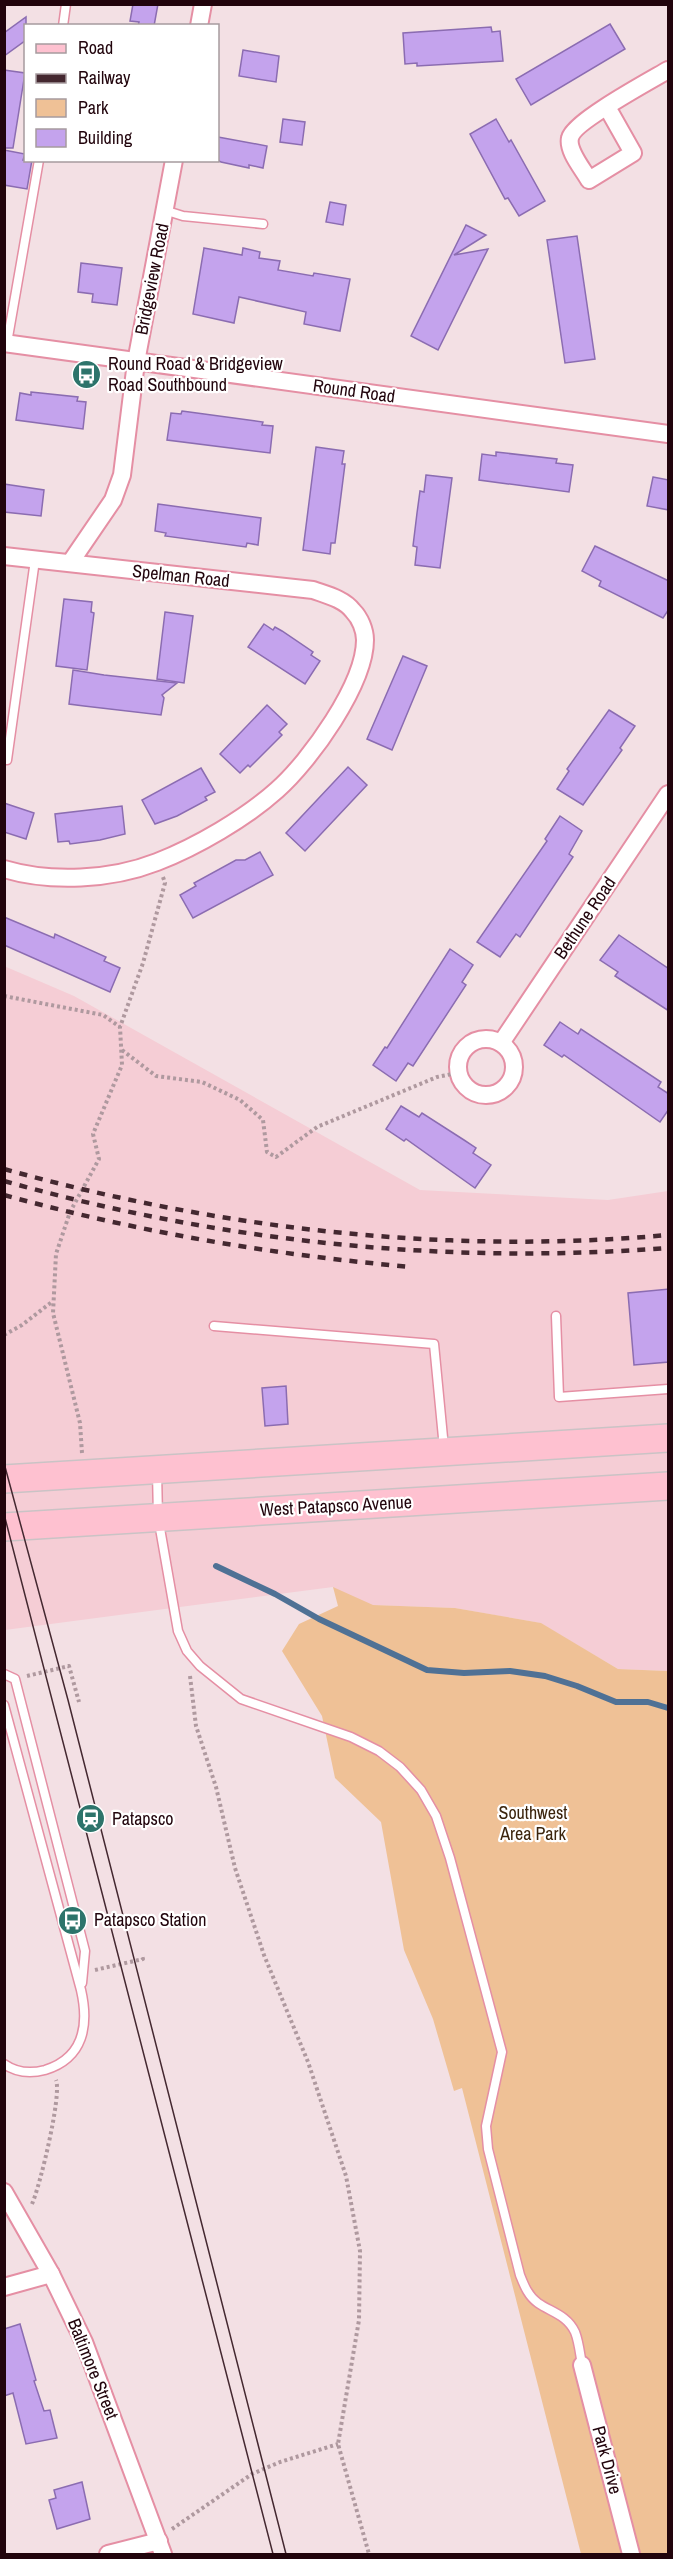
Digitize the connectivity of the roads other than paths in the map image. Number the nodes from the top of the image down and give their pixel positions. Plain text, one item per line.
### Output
1 (66, 4) edge
2 (203, 4) edge
3 (63, 24) edge
4 (200, 24) edge
5 (669, 70) edge
6 (607, 107) dead end
7 (39, 162) edge
8 (174, 162) edge
9 (165, 210) junction
10 (263, 224) dead end
11 (6, 343) edge
12 (136, 362) junction
13 (669, 434) edge
14 (4, 556) edge
15 (35, 560) junction
16 (70, 563) junction
17 (7, 760) dead end
18 (667, 800) edge
19 (11, 871) edge
20 (501, 1043) junction
21 (556, 1316) dead end
22 (214, 1326) dead end
23 (669, 1389) edge
24 (669, 1438) edge
25 (444, 1451) junction
26 (157, 1469) junction
27 (4, 1479) edge
28 (669, 1486) edge
29 (158, 1517) junction
30 (4, 1527) edge
31 (4, 1674) edge
32 (4, 1705) edge
33 (81, 1990) junction
34 (4, 2064) edge
35 (4, 2192) edge
36 (51, 2274) junction
37 (4, 2287) edge
38 (582, 2365) joint
39 (161, 2548) edge
40 (108, 2554) edge
41 (632, 2554) edge

1 - 3 lane
2 - 4 street
5 - 6 street
7 - 11 lane
8 - 9 street, Bridgeview Road
9 - 10 lane
9 - 12 street, Bridgeview Road
11 - 12 street, Round Road
12 - 13 street, Round Road
12 - 16 street, Bridgeview Road
14 - 15 street, Spelman Road
15 - 16 street, Spelman Road
15 - 17 lane
16 - 19 street, Spelman Road
18 - 20 street, Bethune Road
20 - 20 street
21 - 23 lane
22 - 25 lane
24 - 25 main road
25 - 26 main road
26 - 27 main road
26 - 29 lane
28 - 29 main road, West Patapsco Avenue
29 - 30 main road, West Patapsco Avenue
29 - 38 lane
31 - 33 lane
32 - 33 lane
33 - 34 lane
35 - 36 street, Baltimore Street
36 - 37 street
36 - 39 street, Baltimore Street
38 - 41 street, Park Drive
39 - 40 street

